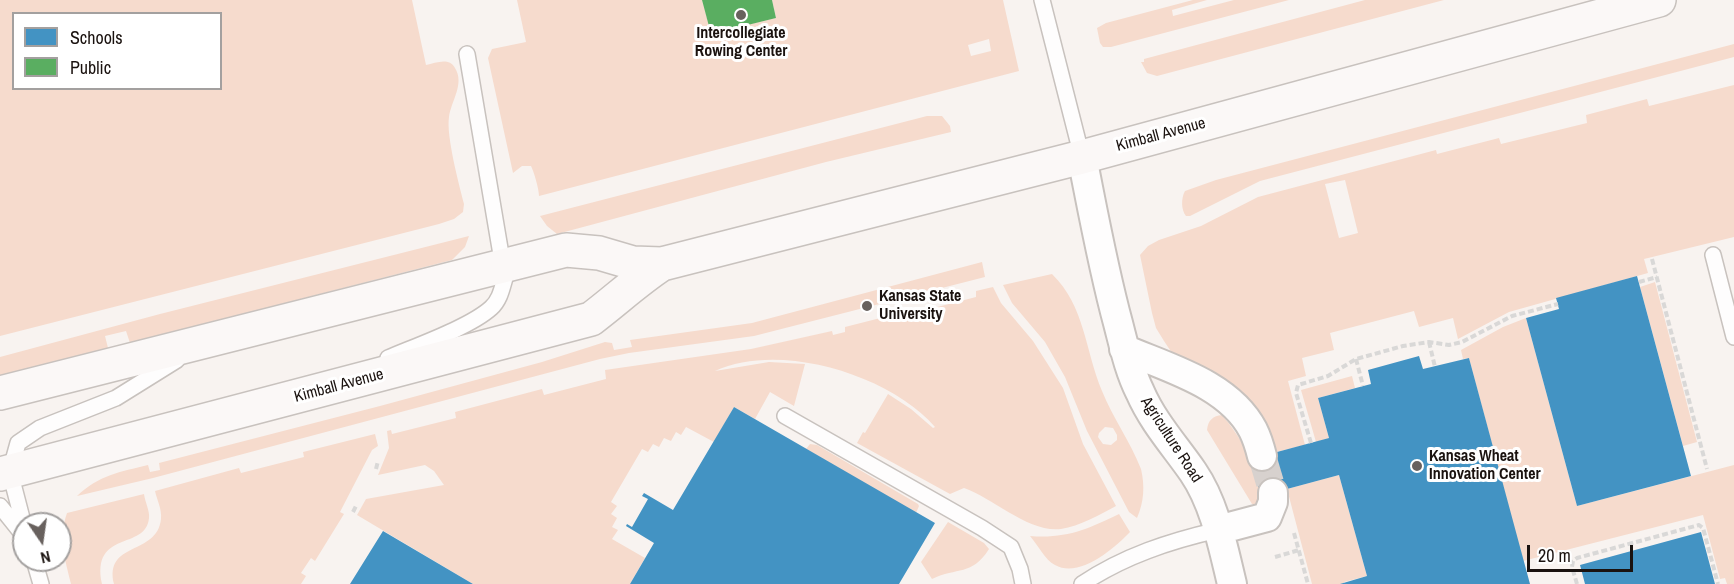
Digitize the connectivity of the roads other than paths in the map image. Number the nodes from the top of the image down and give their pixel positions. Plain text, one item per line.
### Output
1 (1042, 0) edge
2 (1659, 0) edge
3 (468, 54) dead end
4 (1082, 157) junction
5 (1713, 255) dead end
6 (662, 264) junction
7 (504, 266) junction
8 (1734, 337) edge
9 (210, 339) junction
10 (1124, 349) junction
11 (0, 393) edge
12 (294, 398) junction
13 (785, 416) dead end
14 (1262, 456) tunnel mouth
15 (5, 473) edge
16 (1273, 493) tunnel mouth
17 (0, 506) edge
18 (19, 512) edge
19 (12, 521) edge
20 (1218, 530) junction
21 (1023, 584) edge
22 (1083, 584) edge
23 (1232, 584) edge

1 - 4 lane
2 - 4 main road, Kimball Avenue
3 - 7 lane
4 - 6 main road, Kimball Avenue
4 - 10 street, Agriculture Road
5 - 8 lane
6 - 7 main road, Kimball Avenue
6 - 12 main road, Kimball Avenue
7 - 9 main road, Kimball Avenue
7 - 12 lane
9 - 11 main road, Kimball Avenue
9 - 15 lane
10 - 14 street
10 - 20 street, Agriculture Road
12 - 15 main road, Kimball Avenue
13 - 21 lane
15 - 18 lane
16 - 20 street
17 - 19 lane
20 - 22 lane
20 - 23 street, Agriculture Road

